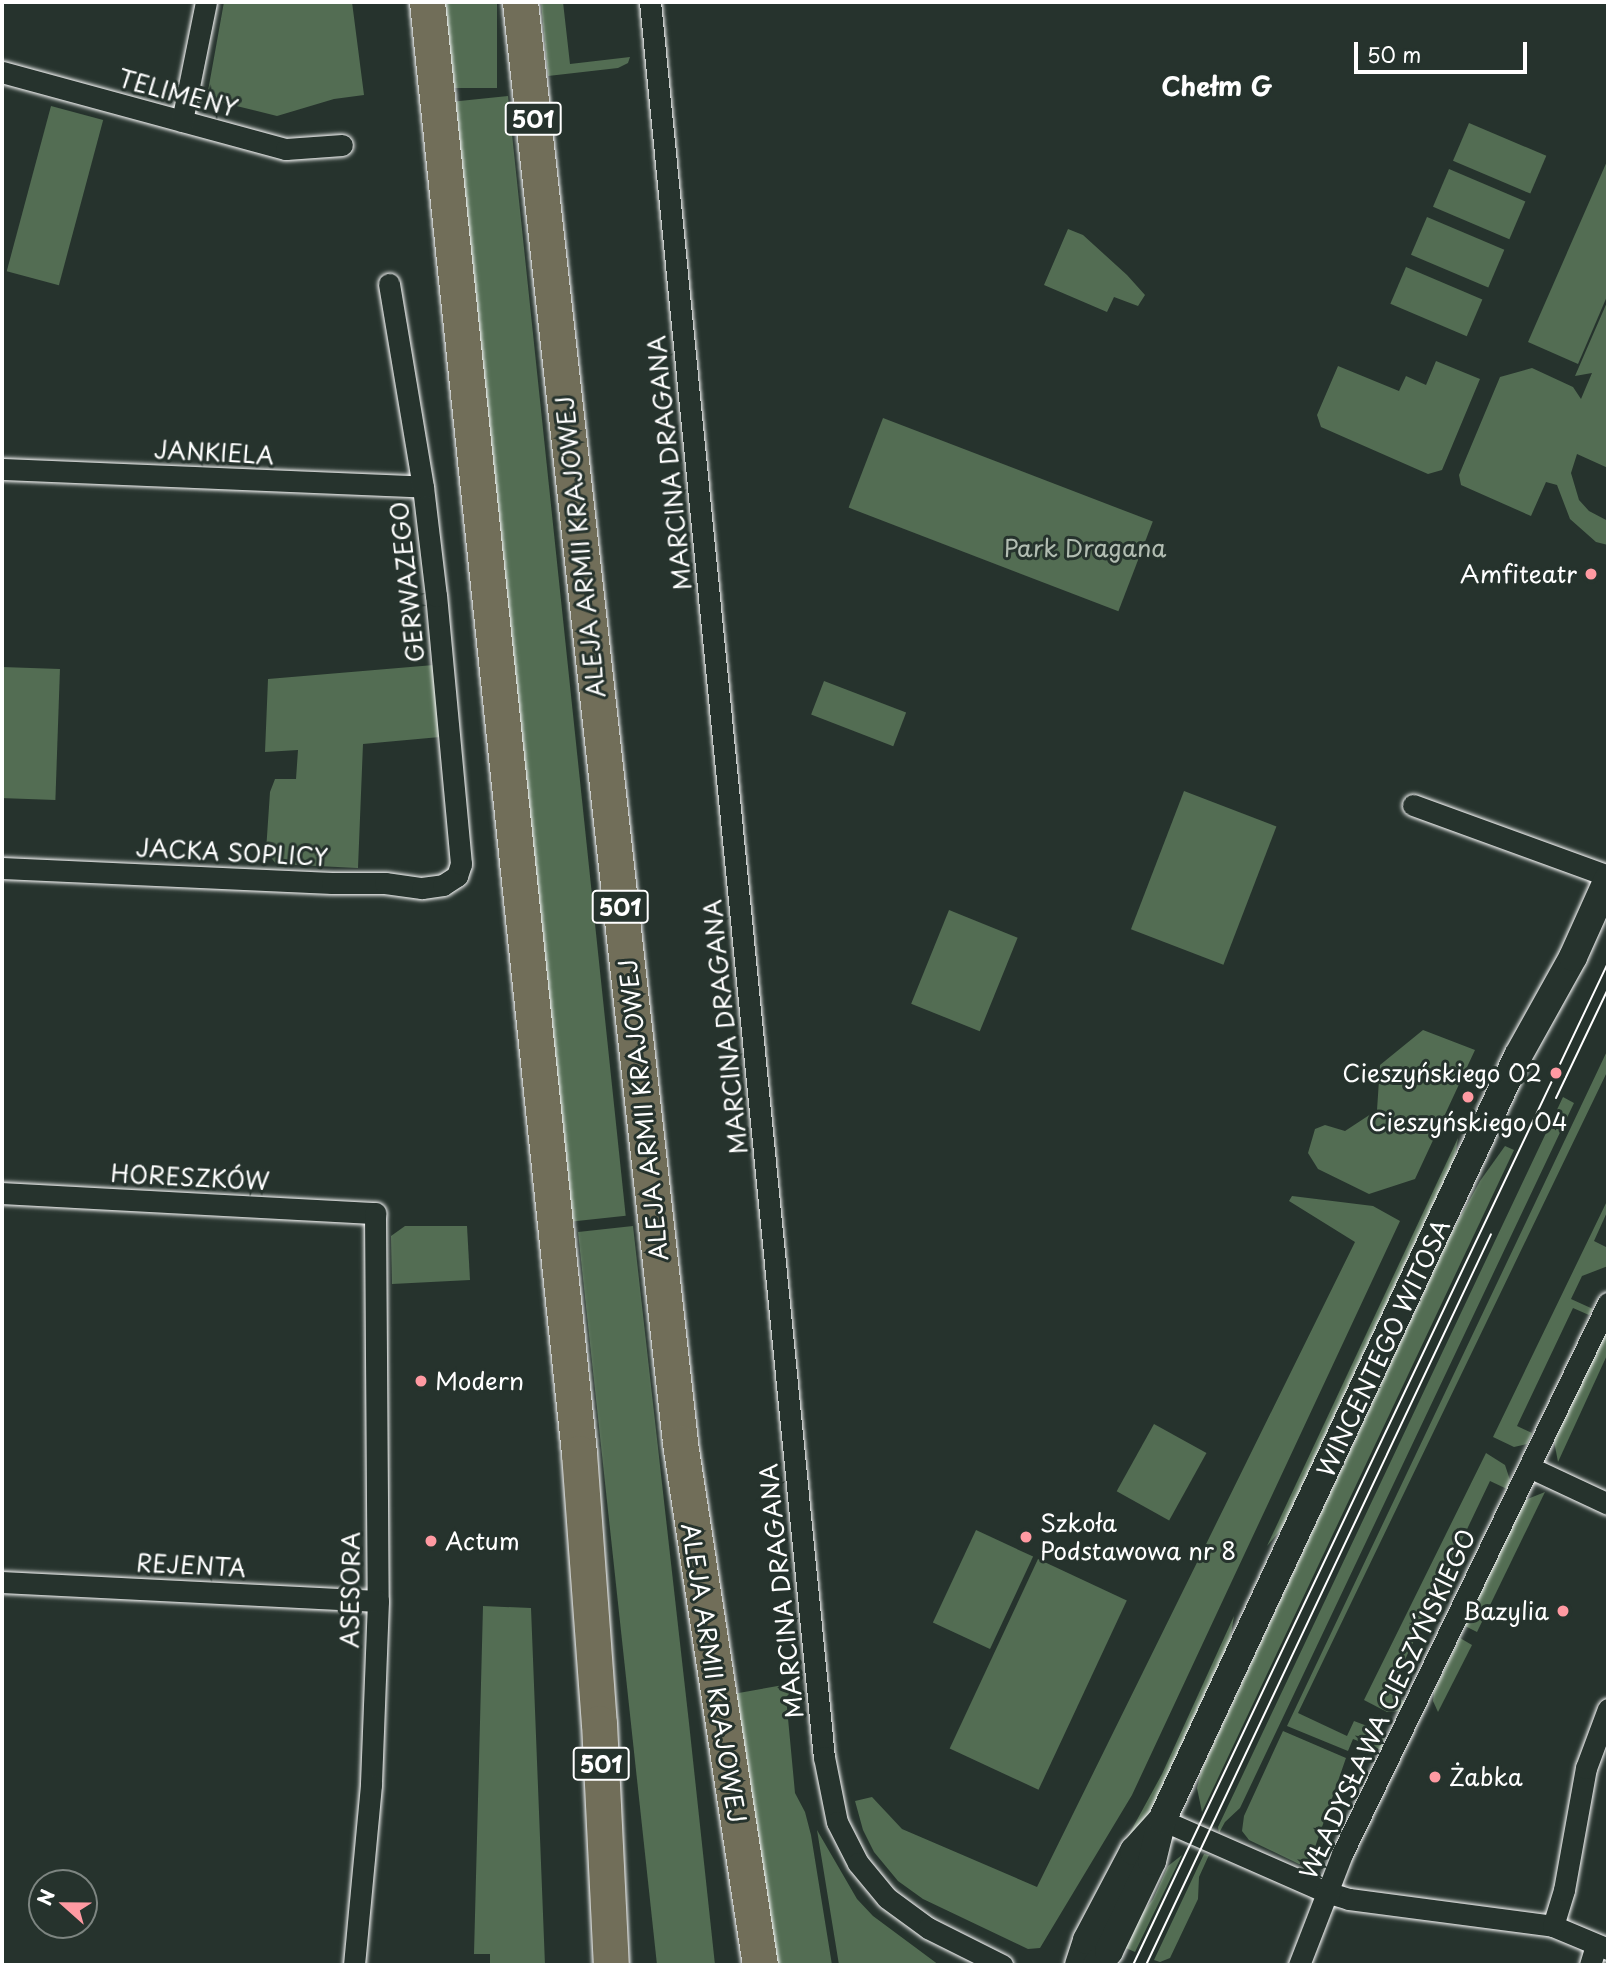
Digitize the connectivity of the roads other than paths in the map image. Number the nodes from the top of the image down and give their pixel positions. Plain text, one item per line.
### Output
1 (206, 2) edge
2 (427, 2) edge
3 (520, 2) edge
4 (650, 2) edge
5 (2, 72) edge
6 (182, 121) junction
7 (342, 145) dead end
8 (389, 284) dead end
9 (2, 469) edge
10 (423, 487) junction
11 (1413, 805) dead end
12 (2, 868) edge
13 (457, 876) joint
14 (1608, 877) edge
15 (2, 1194) edge
16 (375, 1213) joint
17 (1608, 1303) edge
18 (1529, 1467) junction
19 (1608, 1504) edge
20 (2, 1582) edge
21 (378, 1601) junction
22 (1608, 1709) edge
23 (1162, 1820) junction
24 (1326, 1892) junction
25 (1553, 1926) junction
26 (1602, 1947) edge
27 (354, 1965) edge
28 (611, 1965) edge
29 (760, 1965) edge
30 (1002, 1965) edge
31 (1079, 1965) edge
32 (1097, 1965) edge
33 (1299, 1965) edge
34 (1590, 1965) edge

1 - 6 street
2 - 28 main road, 501
3 - 29 main road, ALEJA ARMII KRAJOWEJ / 501
4 - 30 street, MARCINA DRAGANA
5 - 6 street, TELIMENY
6 - 7 street, TELIMENY
8 - 10 street, GERWAZEGO
9 - 10 street, JANKIELA
10 - 13 street, GERWAZEGO
11 - 14 street, WINCENTEGO WITOSA
12 - 13 street, JACKA SOPLICY
14 - 23 street, WINCENTEGO WITOSA
15 - 16 street, HORESZKÓW
16 - 21 street, ASESORA
17 - 18 street, WŁADYSŁAWA CIESZYŃSKIEGO
18 - 19 street
18 - 24 street, WŁADYSŁAWA CIESZYŃSKIEGO
20 - 21 street, REJENTA
21 - 27 street, ASESORA
22 - 25 street
23 - 24 street
23 - 31 street, WINCENTEGO WITOSA
23 - 32 street, WINCENTEGO WITOSA
24 - 25 street
24 - 33 street, WŁADYSŁAWA CIESZYŃSKIEGO
25 - 26 street
26 - 34 street

